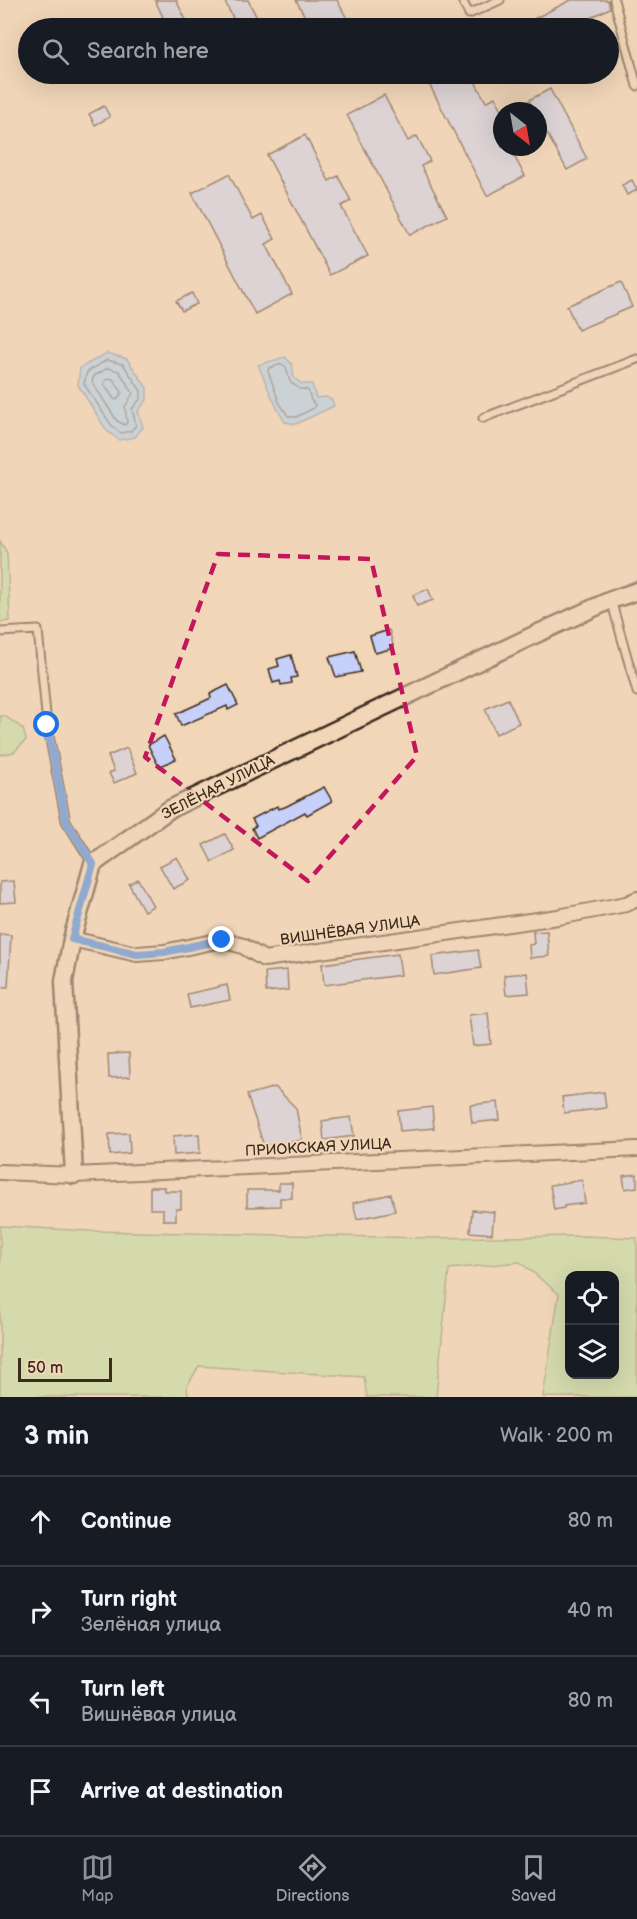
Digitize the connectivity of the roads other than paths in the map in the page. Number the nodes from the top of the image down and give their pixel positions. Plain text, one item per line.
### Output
1 (462, 0) edge
2 (500, 0) edge
3 (614, 0) edge
4 (633, 62) edge
5 (637, 86) edge
6 (637, 359) edge
7 (483, 418) dead end
8 (637, 591) edge
9 (611, 600) junction
10 (0, 632) edge
11 (637, 692) edge
12 (93, 864) junction
13 (637, 899) edge
14 (72, 939) junction
15 (637, 1149) edge
16 (0, 1173) edge
17 (74, 1175) junction

1 - 2 lane
3 - 4 lane
4 - 5 lane
6 - 7 lane
8 - 9 street, ЗЕЛЁНАЯ УЛИЦА
9 - 11 lane
9 - 12 street, ЗЕЛЁНАЯ УЛИЦА
10 - 12 lane
12 - 14 street
13 - 14 street, ВИШНЁВАЯ УЛИЦА
14 - 17 street
15 - 17 street, ПРИОКСКАЯ УЛИЦА
16 - 17 street, ПРИОКСКАЯ УЛИЦА

